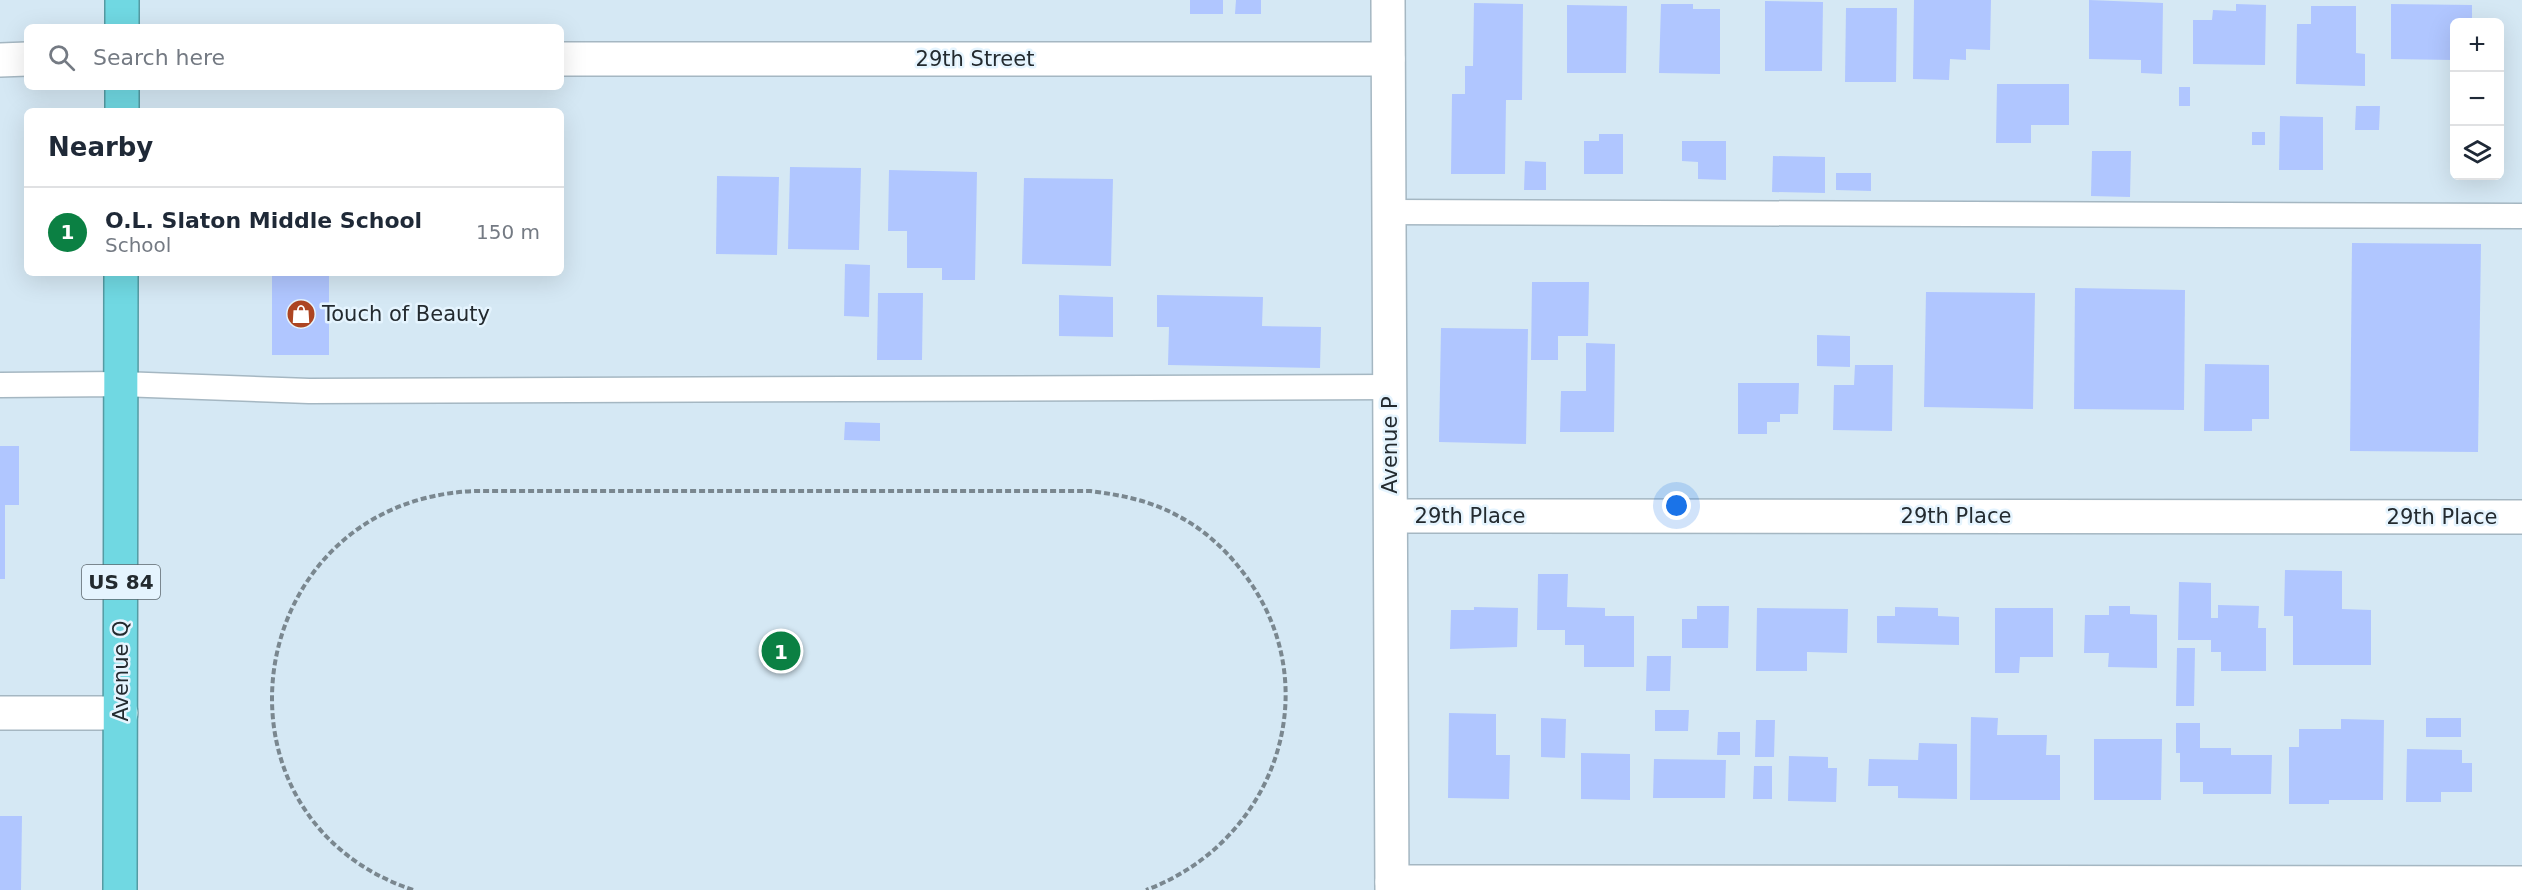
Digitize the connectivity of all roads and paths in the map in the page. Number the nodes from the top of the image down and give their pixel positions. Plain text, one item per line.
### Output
1 (122, 0) edge
2 (1388, 0) edge
3 (122, 24) edge
4 (564, 59) edge
5 (1388, 59) junction
6 (0, 60) edge
7 (24, 60) edge
8 (122, 90) edge
9 (122, 108) edge
10 (1389, 212) junction
11 (2522, 216) edge
12 (121, 276) edge
13 (121, 384) junction
14 (0, 385) edge
15 (1390, 387) junction
16 (1390, 516) junction
17 (2522, 517) edge
18 (0, 713) edge
19 (121, 713) junction
20 (2522, 883) edge
21 (1392, 886) edge
22 (120, 890) edge
23 (413, 890) edge
24 (1146, 890) edge

1 - 3 highway
2 - 5 street, Avenue P
4 - 5 street, 29th Street
5 - 10 street, Avenue P
6 - 7 street
8 - 9 highway
10 - 11 lane
10 - 15 street, Avenue P
12 - 13 highway, Avenue Q / US 84
13 - 14 lane
13 - 15 lane
13 - 19 highway, Avenue Q / US 84
15 - 16 street, Avenue P
16 - 17 street, 29th Place
16 - 21 street, Avenue P
18 - 19 street
19 - 22 highway, Avenue Q / US 84
20 - 21 street
23 - 24 path

